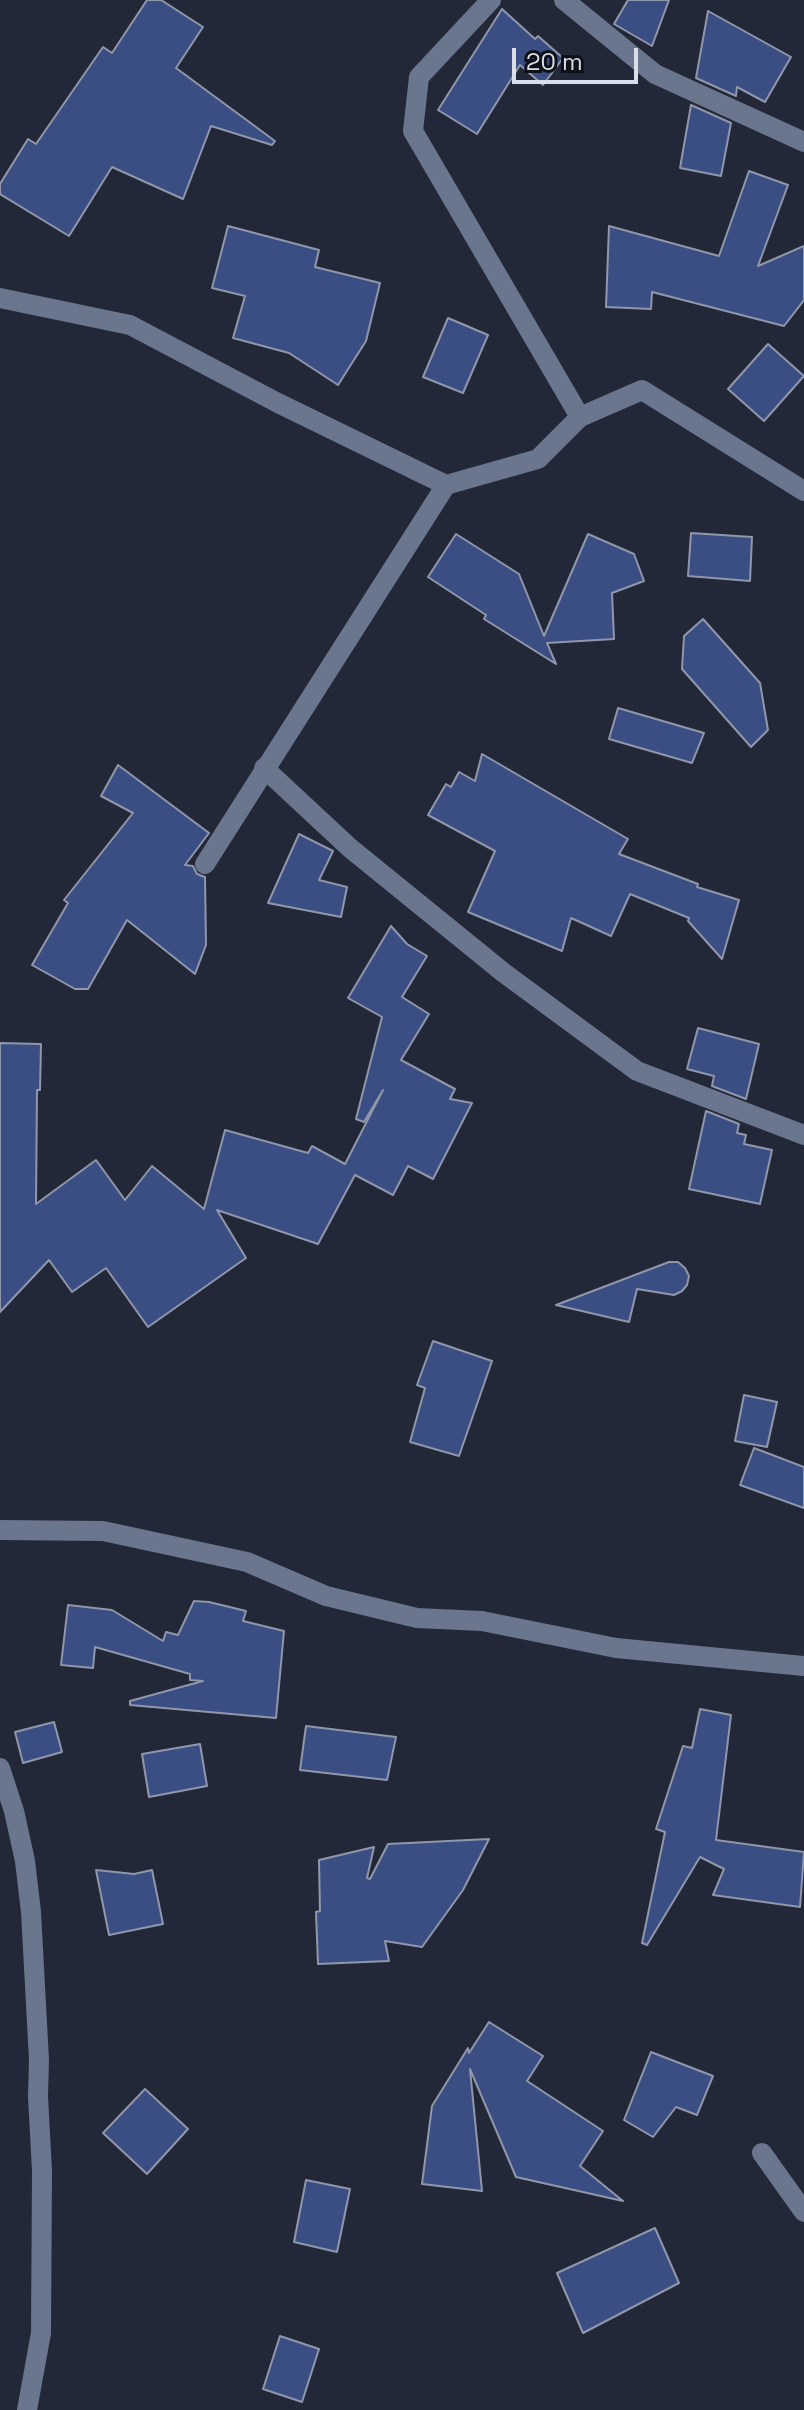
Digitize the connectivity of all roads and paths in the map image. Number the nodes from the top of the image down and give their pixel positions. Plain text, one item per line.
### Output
1 (491, 0) edge
2 (564, 0) edge
3 (804, 142) edge
4 (0, 298) edge
5 (580, 417) junction
6 (446, 485) junction
7 (804, 491) edge
8 (264, 768) junction
9 (205, 864) dead end
10 (804, 1135) edge
11 (0, 1530) edge
12 (804, 1666) edge
13 (0, 1768) edge
14 (762, 2153) dead end
15 (804, 2212) edge
16 (27, 2410) edge

1 - 5 street
2 - 3 street
4 - 6 street
5 - 6 street
5 - 7 street
6 - 8 street
8 - 9 street
8 - 10 street
11 - 12 street
13 - 16 street
14 - 15 street

